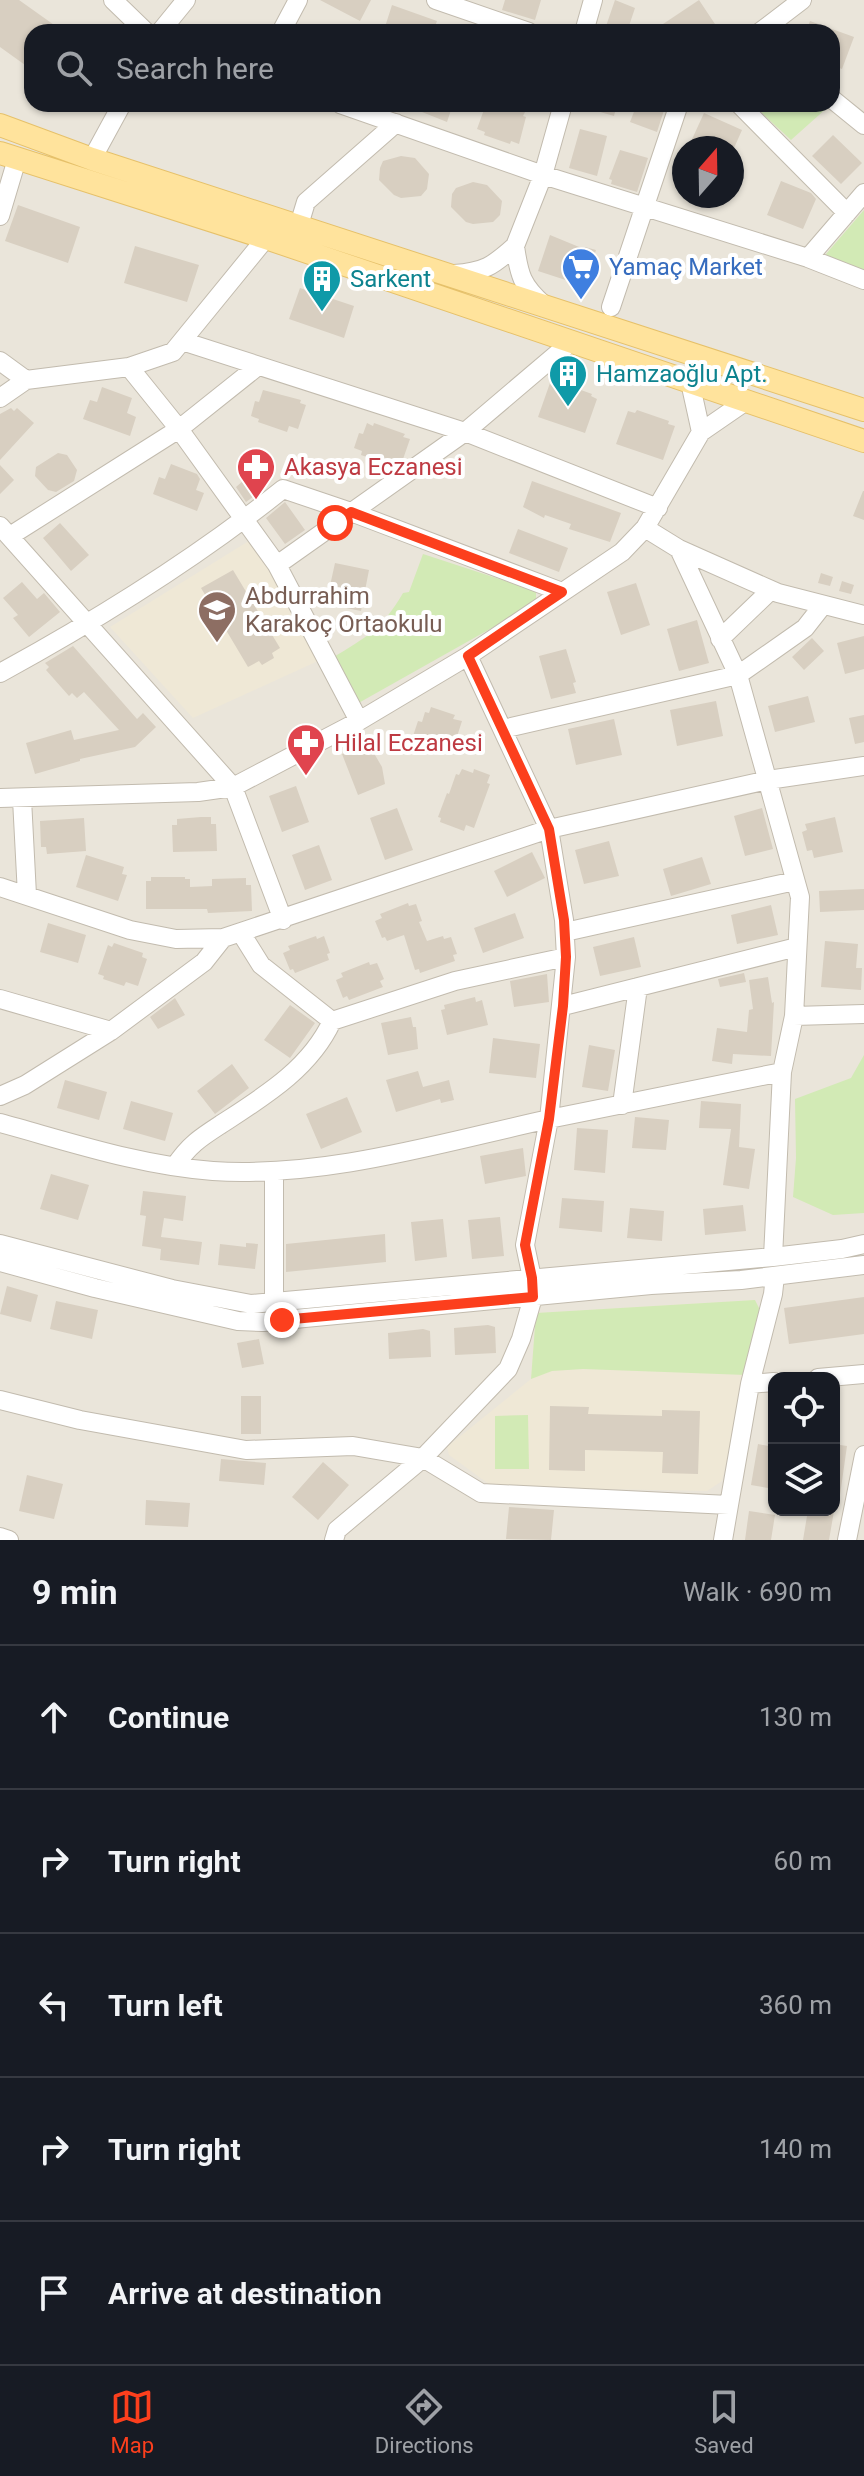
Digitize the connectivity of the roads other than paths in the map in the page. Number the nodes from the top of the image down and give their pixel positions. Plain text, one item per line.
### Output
1 (113, 0) edge
2 (186, 0) edge
3 (298, 0) edge
4 (436, 0) edge
5 (593, 0) edge
6 (802, 0) edge
7 (138, 24) edge
8 (166, 24) edge
9 (285, 24) edge
10 (506, 24) edge
11 (586, 24) edge
12 (770, 24) edge
13 (840, 106) edge
14 (118, 112) edge
15 (364, 112) edge
16 (561, 112) edge
17 (676, 112) edge
18 (747, 112) edge
19 (396, 123) junction
20 (0, 125) edge
21 (864, 125) edge
22 (8, 156) edge
23 (92, 159) junction
24 (543, 175) junction
25 (864, 193) edge
26 (646, 207) junction
27 (847, 213) junction
28 (0, 216) edge
29 (299, 225) junction
30 (266, 238) junction
31 (515, 246) junction
32 (808, 258) junction
33 (447, 275) junction
34 (864, 280) edge
35 (546, 307) junction
36 (611, 307) dead end
37 (182, 341) junction
38 (571, 342) junction
39 (0, 361) edge
40 (258, 366) junction
41 (129, 367) junction
42 (26, 380) junction
43 (690, 382) junction
44 (0, 398) edge
45 (746, 401) junction
46 (864, 410) edge
47 (179, 429) junction
48 (465, 432) junction
49 (701, 432) junction
50 (864, 441) edge
51 (658, 508) junction
52 (351, 512) junction
53 (245, 519) junction
54 (645, 528) junction
55 (5, 531) edge
56 (679, 549) junction
57 (277, 565) junction
58 (771, 590) junction
59 (562, 592) junction
60 (823, 605) junction
61 (864, 615) edge
62 (89, 625) junction
63 (720, 639) junction
64 (468, 656) junction
65 (0, 673) edge
66 (738, 675) junction
67 (359, 721) junction
68 (503, 729) junction
69 (864, 766) edge
70 (768, 780) junction
71 (233, 787) junction
72 (0, 798) edge
73 (22, 799) junction
74 (549, 829) junction
75 (795, 881) junction
76 (0, 887) edge
77 (27, 895) junction
78 (283, 920) junction
79 (565, 932) junction
80 (232, 936) junction
81 (797, 947) junction
82 (566, 957) junction
83 (638, 987) junction
84 (0, 999) edge
85 (563, 1006) junction
86 (864, 1014) edge
87 (794, 1016) junction
88 (332, 1021) junction
89 (111, 1031) junction
90 (782, 1072) junction
91 (0, 1096) edge
92 (622, 1105) junction
93 (549, 1119) junction
94 (0, 1123) edge
95 (175, 1166) junction
96 (274, 1172) junction
97 (0, 1244) edge
98 (864, 1244) edge
99 (0, 1262) edge
100 (864, 1265) edge
101 (774, 1266) junction
102 (532, 1278) junction
103 (533, 1297) junction
104 (274, 1301) junction
105 (864, 1374) edge
106 (840, 1376) edge
107 (768, 1382) edge
108 (750, 1384) junction
109 (0, 1400) edge
110 (864, 1455) edge
111 (423, 1458) junction
112 (729, 1505) junction
113 (0, 1537) edge
114 (9, 1540) edge
115 (334, 1540) edge
116 (723, 1540) edge
117 (847, 1540) edge

1 - 7 street
2 - 8 street
3 - 9 street
4 - 10 street
5 - 11 street
6 - 12 street
13 - 21 street
14 - 23 street
15 - 19 street
16 - 24 street
17 - 26 street
18 - 27 street
19 - 24 street
19 - 29 street
20 - 23 main road
22 - 28 street
22 - 30 main road
23 - 29 main road
24 - 26 street
24 - 31 street
25 - 27 street
26 - 32 street
26 - 36 street
27 - 32 street
29 - 33 main road
30 - 37 street
30 - 38 main road
31 - 33 street
31 - 35 street
32 - 34 street
33 - 35 main road
35 - 46 main road
37 - 40 street
37 - 41 street
38 - 43 main road
38 - 48 street
39 - 42 street
40 - 47 street
40 - 48 street
41 - 42 street
41 - 47 street
42 - 44 street
43 - 45 main road
43 - 49 street
45 - 49 street
45 - 50 main road
47 - 53 street
47 - 55 street
48 - 51 street
48 - 52 street
49 - 51 street
51 - 54 street
52 - 53 street
52 - 57 street
52 - 59 street
53 - 57 street
53 - 62 street
54 - 56 street
54 - 59 street
55 - 62 street
56 - 58 street
56 - 63 street
57 - 67 street
58 - 60 street
58 - 63 street
59 - 64 street
60 - 61 street
60 - 66 street
62 - 65 street
62 - 71 street
63 - 66 street
64 - 67 street
64 - 68 street
66 - 68 street
66 - 70 street
67 - 71 street
68 - 74 street
69 - 70 street
70 - 74 street
70 - 75 street
71 - 73 street
71 - 78 street
72 - 73 street
73 - 77 street
74 - 78 street
74 - 79 street
75 - 79 street
75 - 81 street
76 - 77 street
77 - 80 street
78 - 80 street
79 - 82 street
80 - 88 street
80 - 89 street
81 - 83 street
81 - 87 street
82 - 85 street
82 - 88 street
83 - 85 street
83 - 92 street
84 - 89 street
85 - 93 street
86 - 87 street
87 - 90 street
88 - 95 street
89 - 91 street
90 - 92 street
90 - 101 street
92 - 93 street
93 - 96 street
93 - 102 street
94 - 95 street
95 - 96 street
96 - 104 street
97 - 104 street
98 - 101 street
99 - 103 street
100 - 101 street
101 - 102 street
101 - 103 street
101 - 108 street
102 - 103 street
102 - 104 street
103 - 111 street
105 - 106 street
107 - 108 street
108 - 112 street
109 - 111 street
110 - 117 street
111 - 112 street
111 - 115 street
112 - 116 street
113 - 114 street

